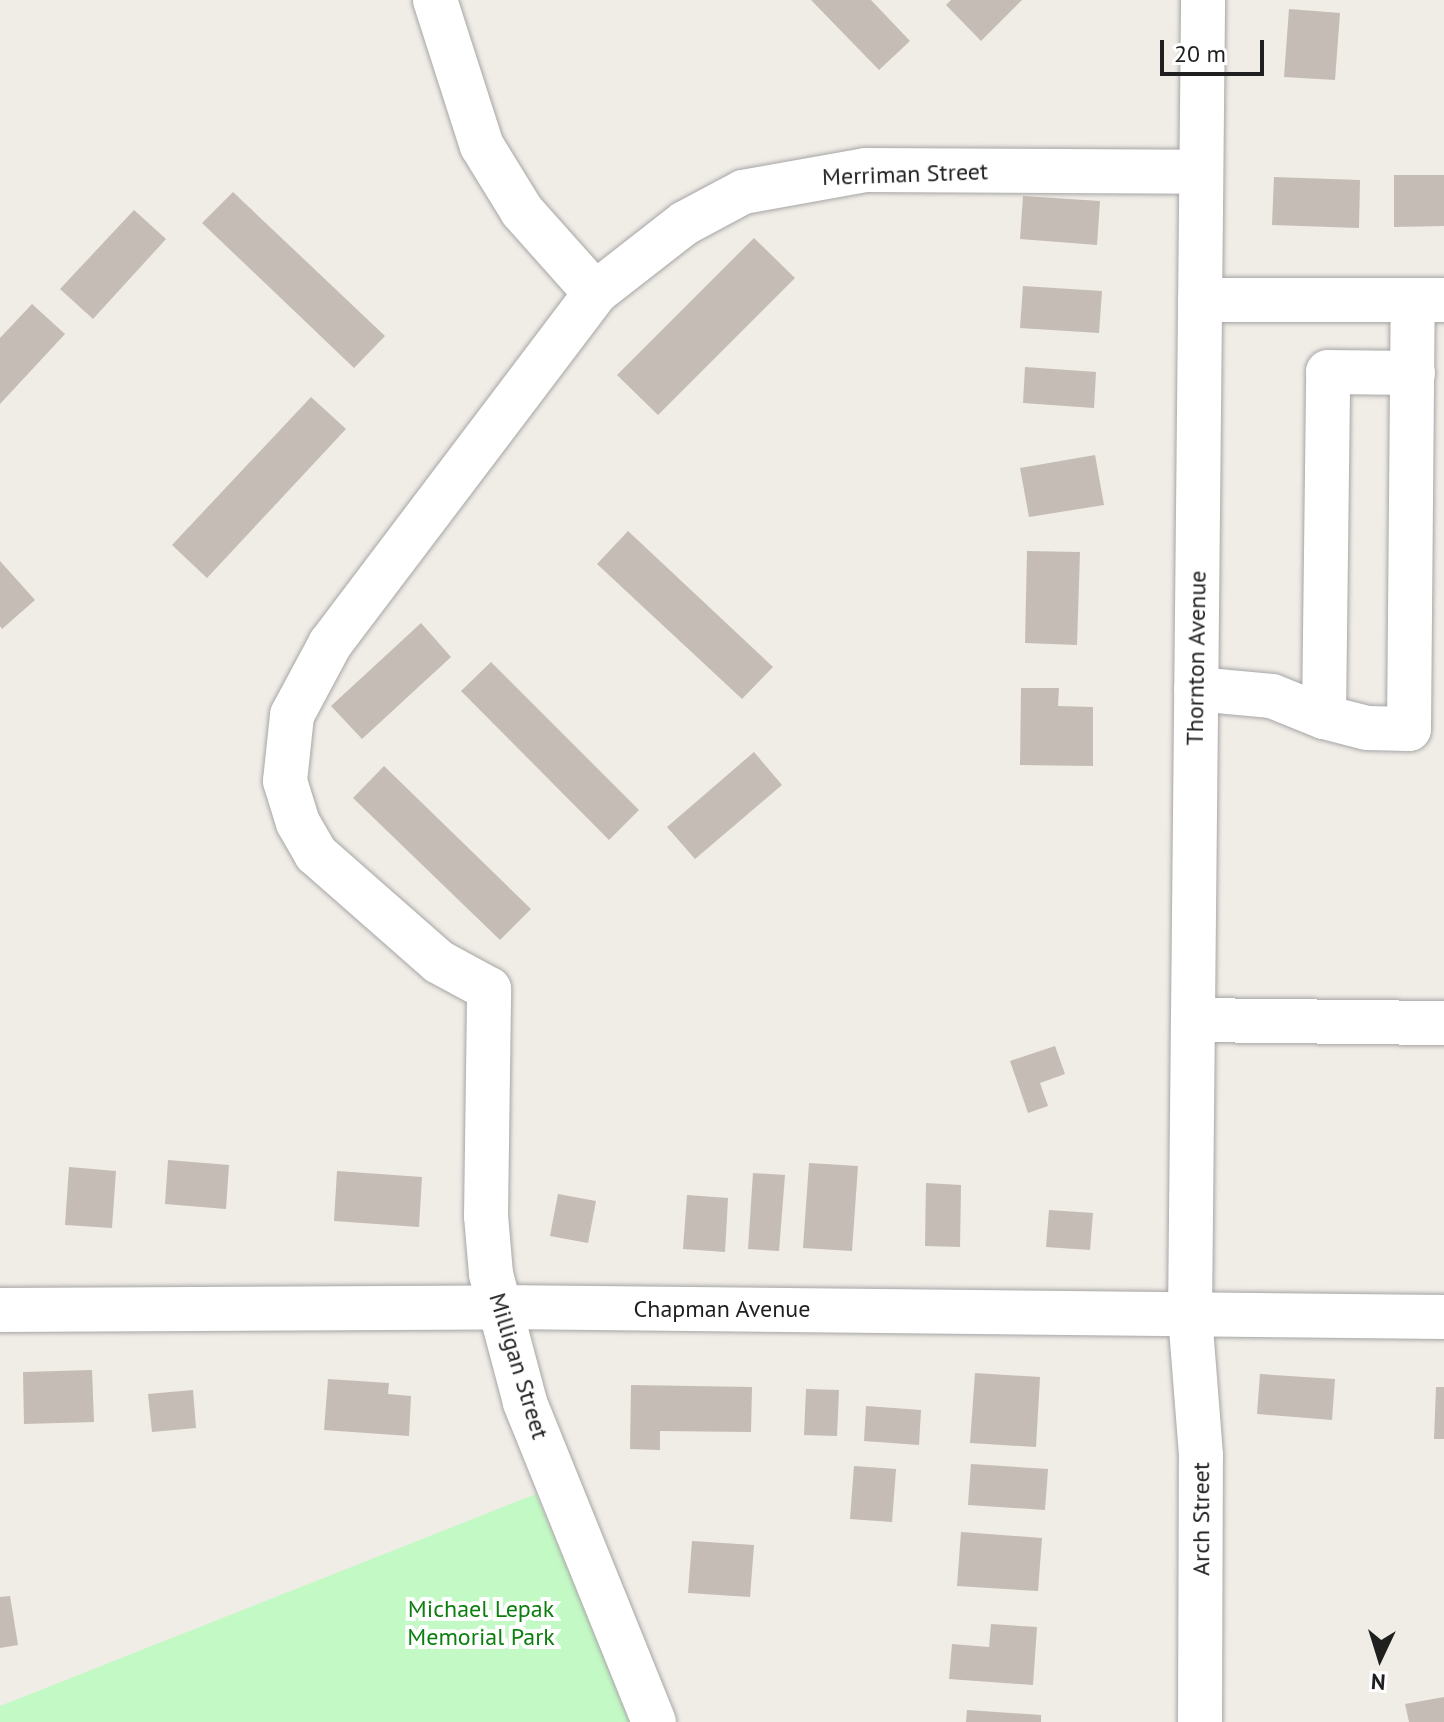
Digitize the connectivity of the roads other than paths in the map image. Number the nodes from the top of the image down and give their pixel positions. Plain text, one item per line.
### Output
1 (435, 0) edge
2 (1203, 0) edge
3 (1201, 172) junction
4 (595, 293) junction
5 (1200, 300) junction
6 (1428, 300) edge
7 (1413, 373) junction
8 (1427, 565) edge
9 (1196, 689) junction
10 (1324, 717) junction
11 (489, 989) joint
12 (1193, 1020) junction
13 (1444, 1023) edge
14 (499, 1307) junction
15 (0, 1310) edge
16 (1190, 1316) junction
17 (1444, 1317) edge
18 (654, 1722) edge
19 (1200, 1722) edge

1 - 4 street
2 - 3 street, Thornton Avenue
3 - 4 street, Merriman Street
3 - 5 street, Thornton Avenue
4 - 11 street, Merriman Street
5 - 6 street
5 - 9 street, Thornton Avenue
6 - 7 street
7 - 8 street
7 - 10 street
8 - 10 street
9 - 10 street
9 - 12 street, Thornton Avenue
11 - 14 street, Milligan Street
12 - 13 street
12 - 16 street, Thornton Avenue
14 - 15 street, Chapman Avenue
14 - 16 street, Chapman Avenue
14 - 18 street, Milligan Street
16 - 17 street, Chapman Avenue
16 - 19 street, Arch Street

